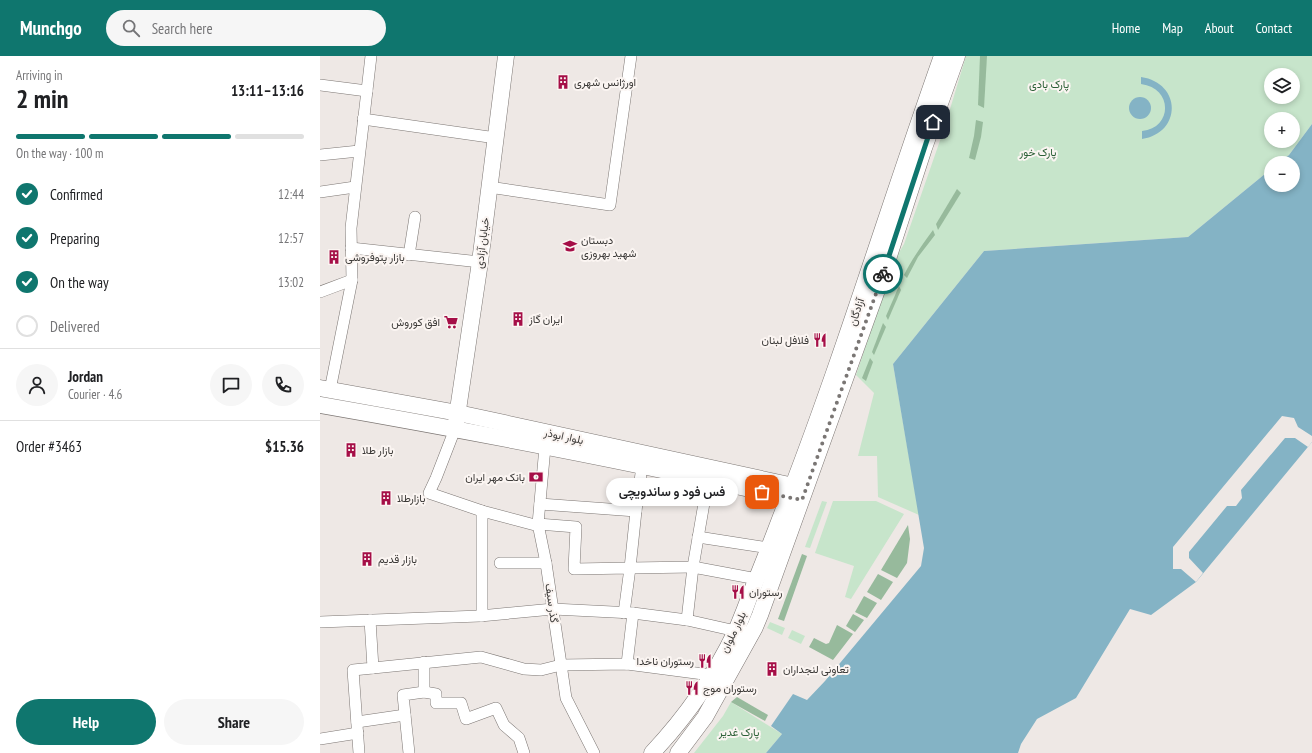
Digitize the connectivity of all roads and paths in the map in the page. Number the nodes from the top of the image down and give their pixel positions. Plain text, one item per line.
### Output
1 (371, 56) edge
2 (506, 56) edge
3 (631, 56) edge
4 (942, 56) edge
5 (957, 56) edge
6 (320, 85) edge
7 (367, 91) junction
8 (363, 119) junction
9 (496, 138) junction
10 (359, 151) junction
11 (320, 155) edge
12 (355, 187) junction
13 (489, 187) junction
14 (320, 192) edge
15 (415, 217) dead end
16 (351, 248) junction
17 (409, 255) junction
18 (480, 262) junction
19 (352, 280) junction
20 (320, 292) edge
21 (325, 389) edge
22 (320, 405) edge
23 (456, 421) junction
24 (545, 447) junction
25 (642, 466) junction
26 (708, 480) junction
27 (797, 493) junction
28 (540, 504) junction
29 (482, 511) junction
30 (636, 511) junction
31 (538, 524) junction
32 (698, 536) junction
33 (769, 548) junction
34 (500, 563) dead end
35 (546, 563) junction
36 (693, 567) junction
37 (630, 568) junction
38 (757, 579) junction
39 (553, 609) junction
40 (629, 613) junction
41 (482, 616) junction
42 (370, 620) junction
43 (687, 620) junction
44 (320, 622) edge
45 (736, 631) junction
46 (424, 662) junction
47 (627, 664) junction
48 (561, 665) junction
49 (373, 668) junction
50 (711, 675) junction
51 (424, 692) junction
52 (405, 715) junction
53 (357, 722) junction
54 (358, 733) junction
55 (320, 739) edge
56 (359, 753) edge
57 (409, 753) edge
58 (524, 753) edge
59 (594, 753) edge
60 (652, 753) edge
61 (678, 753) edge

1 - 7 street
2 - 9 main road, خیابان آزادی
3 - 13 street
4 - 27 main road, آزادگان
5 - 27 main road, آزادگان
6 - 7 street
7 - 8 street
8 - 9 street
8 - 10 street
9 - 13 main road, خیابان آزادی
10 - 11 street
10 - 12 street
12 - 14 street
12 - 16 street
13 - 18 main road, خیابان آزادی
15 - 17 street
16 - 17 street
16 - 19 street
17 - 18 street
18 - 23 main road, خیابان آزادی
19 - 20 street
19 - 21 street
21 - 23 main road, بلوار ابوذر
22 - 23 main road, بلوار ابوذر
23 - 24 main road, بلوار ابوذر
23 - 27 main road, بلوار ابوذر
23 - 29 street
24 - 25 main road, بلوار ابوذر
24 - 28 street, گذر سیف
25 - 26 main road, بلوار ابوذر
25 - 30 street
26 - 27 main road, بلوار ابوذر
26 - 32 street
27 - 33 main road, بلوار ملوان
27 - 61 main road, بلوار ملوان
28 - 30 street
28 - 31 street, گذر سیف
29 - 31 street
29 - 41 street
30 - 37 street
31 - 35 street, گذر سیف
31 - 37 street
32 - 33 street
32 - 36 street
33 - 38 main road, بلوار ملوان
34 - 35 street
35 - 39 street, گذر سیف
36 - 37 street
36 - 38 street
36 - 43 street
37 - 40 street
38 - 45 main road, بلوار ملوان
39 - 40 street
39 - 41 street
39 - 48 street, گذر سیف
40 - 43 street
40 - 47 street
41 - 42 street
42 - 44 street
42 - 49 street
43 - 45 street
45 - 50 main road, بلوار ملوان
46 - 48 street
46 - 49 street
46 - 51 street
47 - 48 street
47 - 50 street
48 - 59 street, گذر سیف
49 - 53 street
50 - 60 main road, بلوار ملوان
51 - 52 street
51 - 58 street
52 - 53 street
52 - 57 street
53 - 54 street
54 - 55 street
54 - 56 street

